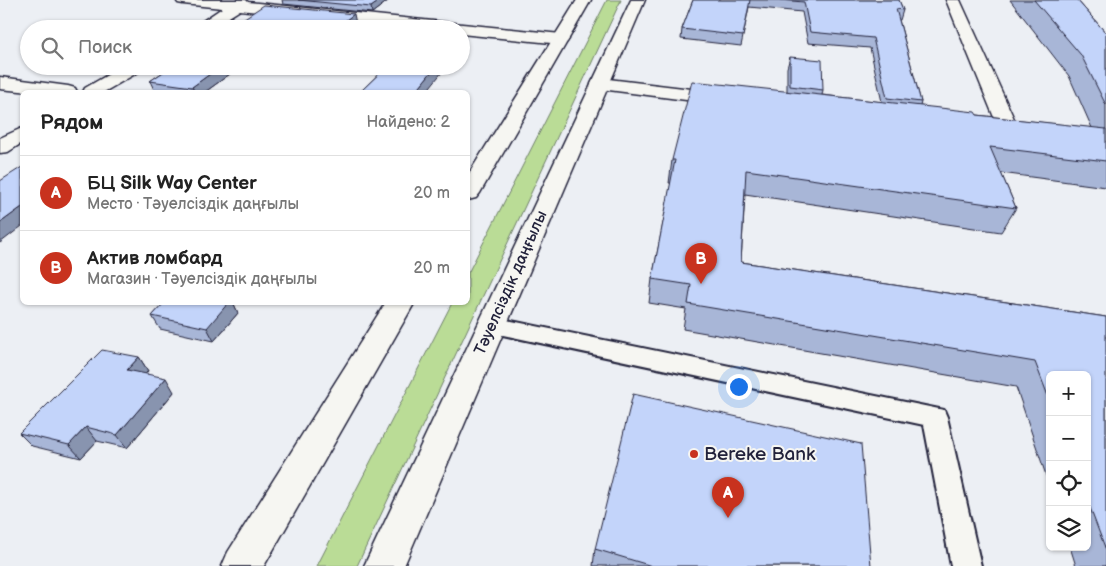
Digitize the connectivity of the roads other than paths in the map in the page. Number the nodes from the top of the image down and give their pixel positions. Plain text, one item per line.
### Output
1 (184, 0) edge
2 (584, 0) edge
3 (638, 0) edge
4 (954, 0) edge
5 (242, 3) edge
6 (213, 20) edge
7 (393, 20) edge
8 (470, 29) edge
9 (561, 39) junction
10 (121, 75) edge
11 (0, 83) edge
12 (600, 84) junction
13 (53, 90) edge
14 (95, 90) edge
15 (739, 100) edge
16 (1010, 132) edge
17 (20, 135) edge
18 (0, 147) edge
19 (470, 190) edge
20 (399, 305) edge
21 (492, 325) junction
22 (242, 566) edge
23 (384, 566) edge
24 (966, 566) edge

1 - 5 main road
2 - 9 main road
3 - 12 main road, Тәуелсіздік даңғылы
4 - 16 main road
5 - 6 main road
5 - 7 main road
8 - 9 main road
9 - 19 main road
10 - 14 main road
11 - 13 main road
12 - 15 main road
12 - 21 main road, Тәуелсіздік даңғылы
17 - 18 main road
20 - 22 main road
21 - 23 main road, Тәуелсіздік даңғылы
21 - 24 lane

